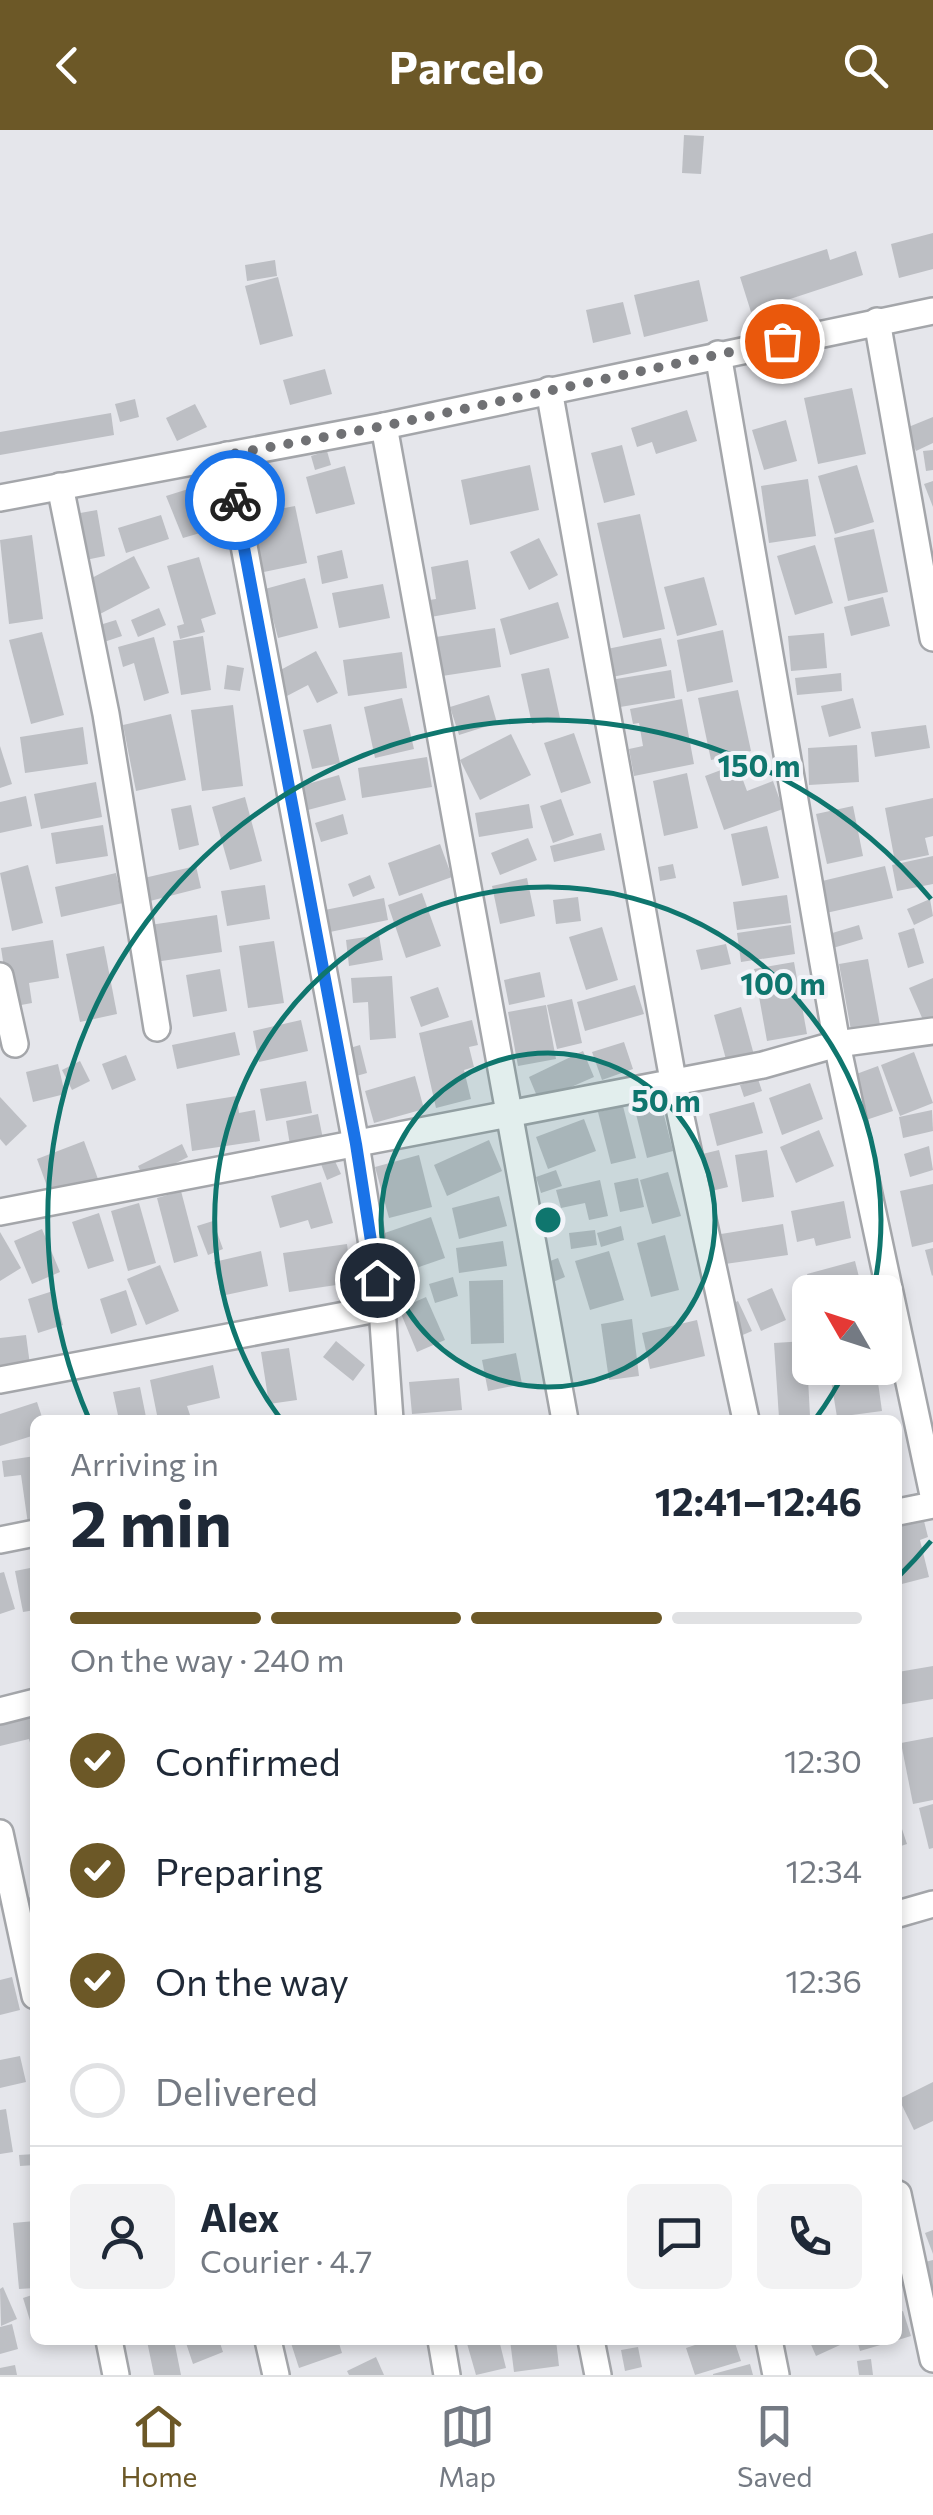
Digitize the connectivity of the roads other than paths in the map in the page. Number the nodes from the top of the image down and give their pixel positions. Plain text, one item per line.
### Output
1 (933, 311) edge
2 (877, 321) junction
3 (718, 354) junction
4 (549, 390) junction
5 (384, 426) junction
6 (227, 455) junction
7 (60, 486) junction
8 (0, 498) edge
9 (933, 638) edge
10 (0, 976) edge
11 (157, 1028) dead end
12 (933, 1032) edge
13 (15, 1044) dead end
14 (837, 1044) junction
15 (673, 1080) junction
16 (510, 1115) junction
17 (356, 1144) junction
18 (0, 1212) edge
19 (382, 1308) junction
20 (0, 1380) edge
21 (390, 1415) edge
22 (564, 1415) edge
23 (745, 1415) edge
24 (933, 1495) edge
25 (933, 1505) edge
26 (902, 1511) edge
27 (30, 1533) edge
28 (0, 1540) edge
29 (30, 1703) edge
30 (0, 1712) edge
31 (0, 1833) edge
32 (933, 1904) edge
33 (902, 1913) edge
34 (30, 1973) edge
35 (902, 2213) edge
36 (109, 2345) edge
37 (269, 2345) edge
38 (442, 2345) edge
39 (592, 2345) edge
40 (769, 2345) edge
41 (933, 2359) edge
42 (116, 2375) edge
43 (276, 2375) edge
44 (447, 2375) edge
45 (598, 2375) edge
46 (776, 2375) edge

1 - 2 street
2 - 3 street
2 - 9 street
3 - 4 street
3 - 14 street
4 - 5 street
4 - 15 street
5 - 6 street
5 - 16 street
6 - 7 street
6 - 17 street
7 - 8 street
7 - 11 street
10 - 13 street
12 - 14 street
14 - 15 street
14 - 24 street
15 - 16 street
15 - 23 street
16 - 17 street
16 - 22 street
17 - 18 street
17 - 19 street
19 - 20 street
19 - 21 street
25 - 26 street
27 - 28 street
29 - 30 street
31 - 34 street
32 - 33 street
35 - 41 street
36 - 42 street
37 - 43 street
38 - 44 street
39 - 45 street
40 - 46 street

